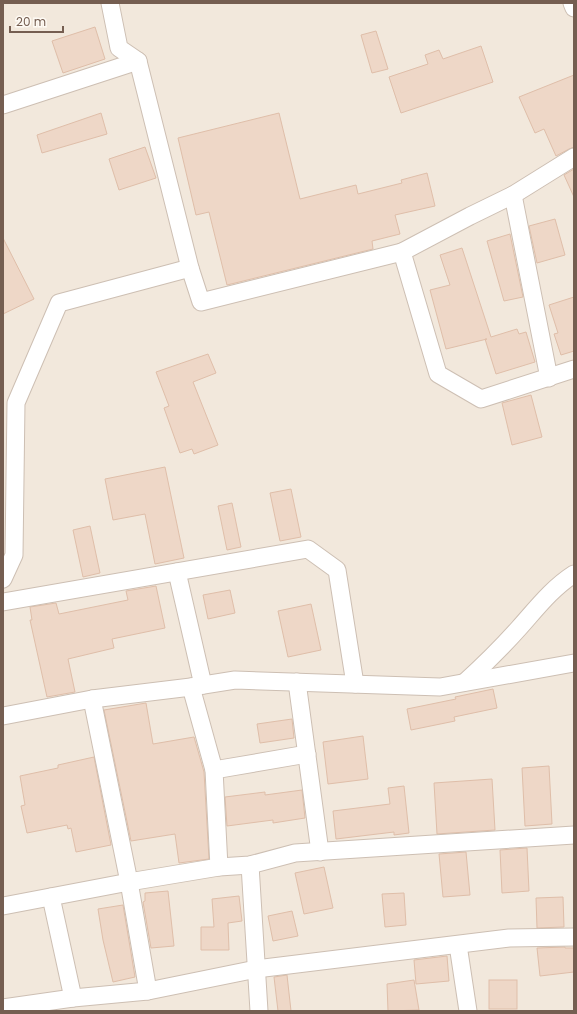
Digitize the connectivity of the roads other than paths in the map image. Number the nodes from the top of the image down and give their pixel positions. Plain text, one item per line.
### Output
1 (110, 3) edge
2 (572, 3) edge
3 (574, 8) edge
4 (138, 61) junction
5 (3, 105) edge
6 (574, 157) edge
7 (512, 195) junction
8 (402, 252) junction
9 (190, 268) junction
10 (574, 369) edge
11 (549, 378) junction
12 (177, 572) junction
13 (574, 574) edge
14 (3, 579) edge
15 (3, 602) edge
16 (574, 663) edge
17 (297, 682) junction
18 (465, 682) junction
19 (355, 684) junction
20 (197, 686) junction
21 (92, 699) junction
22 (3, 716) edge
23 (307, 754) junction
24 (214, 770) junction
25 (574, 835) edge
26 (320, 852) junction
27 (250, 865) junction
28 (219, 867) junction
29 (129, 882) junction
30 (51, 897) junction
31 (3, 906) edge
32 (574, 937) edge
33 (458, 945) junction
34 (256, 969) junction
35 (148, 991) junction
36 (73, 998) junction
37 (3, 1008) edge
38 (259, 1011) edge
39 (468, 1011) edge

1 - 4 street
2 - 3 street
4 - 5 street
4 - 9 street
6 - 7 street
7 - 8 street
7 - 11 street
8 - 9 street
8 - 11 street
9 - 14 street
10 - 11 street
12 - 15 street
12 - 19 street
12 - 20 street
13 - 18 street
16 - 18 street
17 - 19 street
17 - 20 street
17 - 23 street
18 - 19 street
20 - 21 street
20 - 24 street
21 - 22 street
21 - 29 street
23 - 24 street
23 - 26 street
24 - 28 street
25 - 26 street
26 - 27 street
27 - 28 street
27 - 34 street
28 - 29 street
29 - 30 street
29 - 35 street
30 - 31 street
30 - 36 street
32 - 33 street
33 - 34 street
33 - 39 street
34 - 35 street
34 - 38 street
35 - 36 street
36 - 37 street

